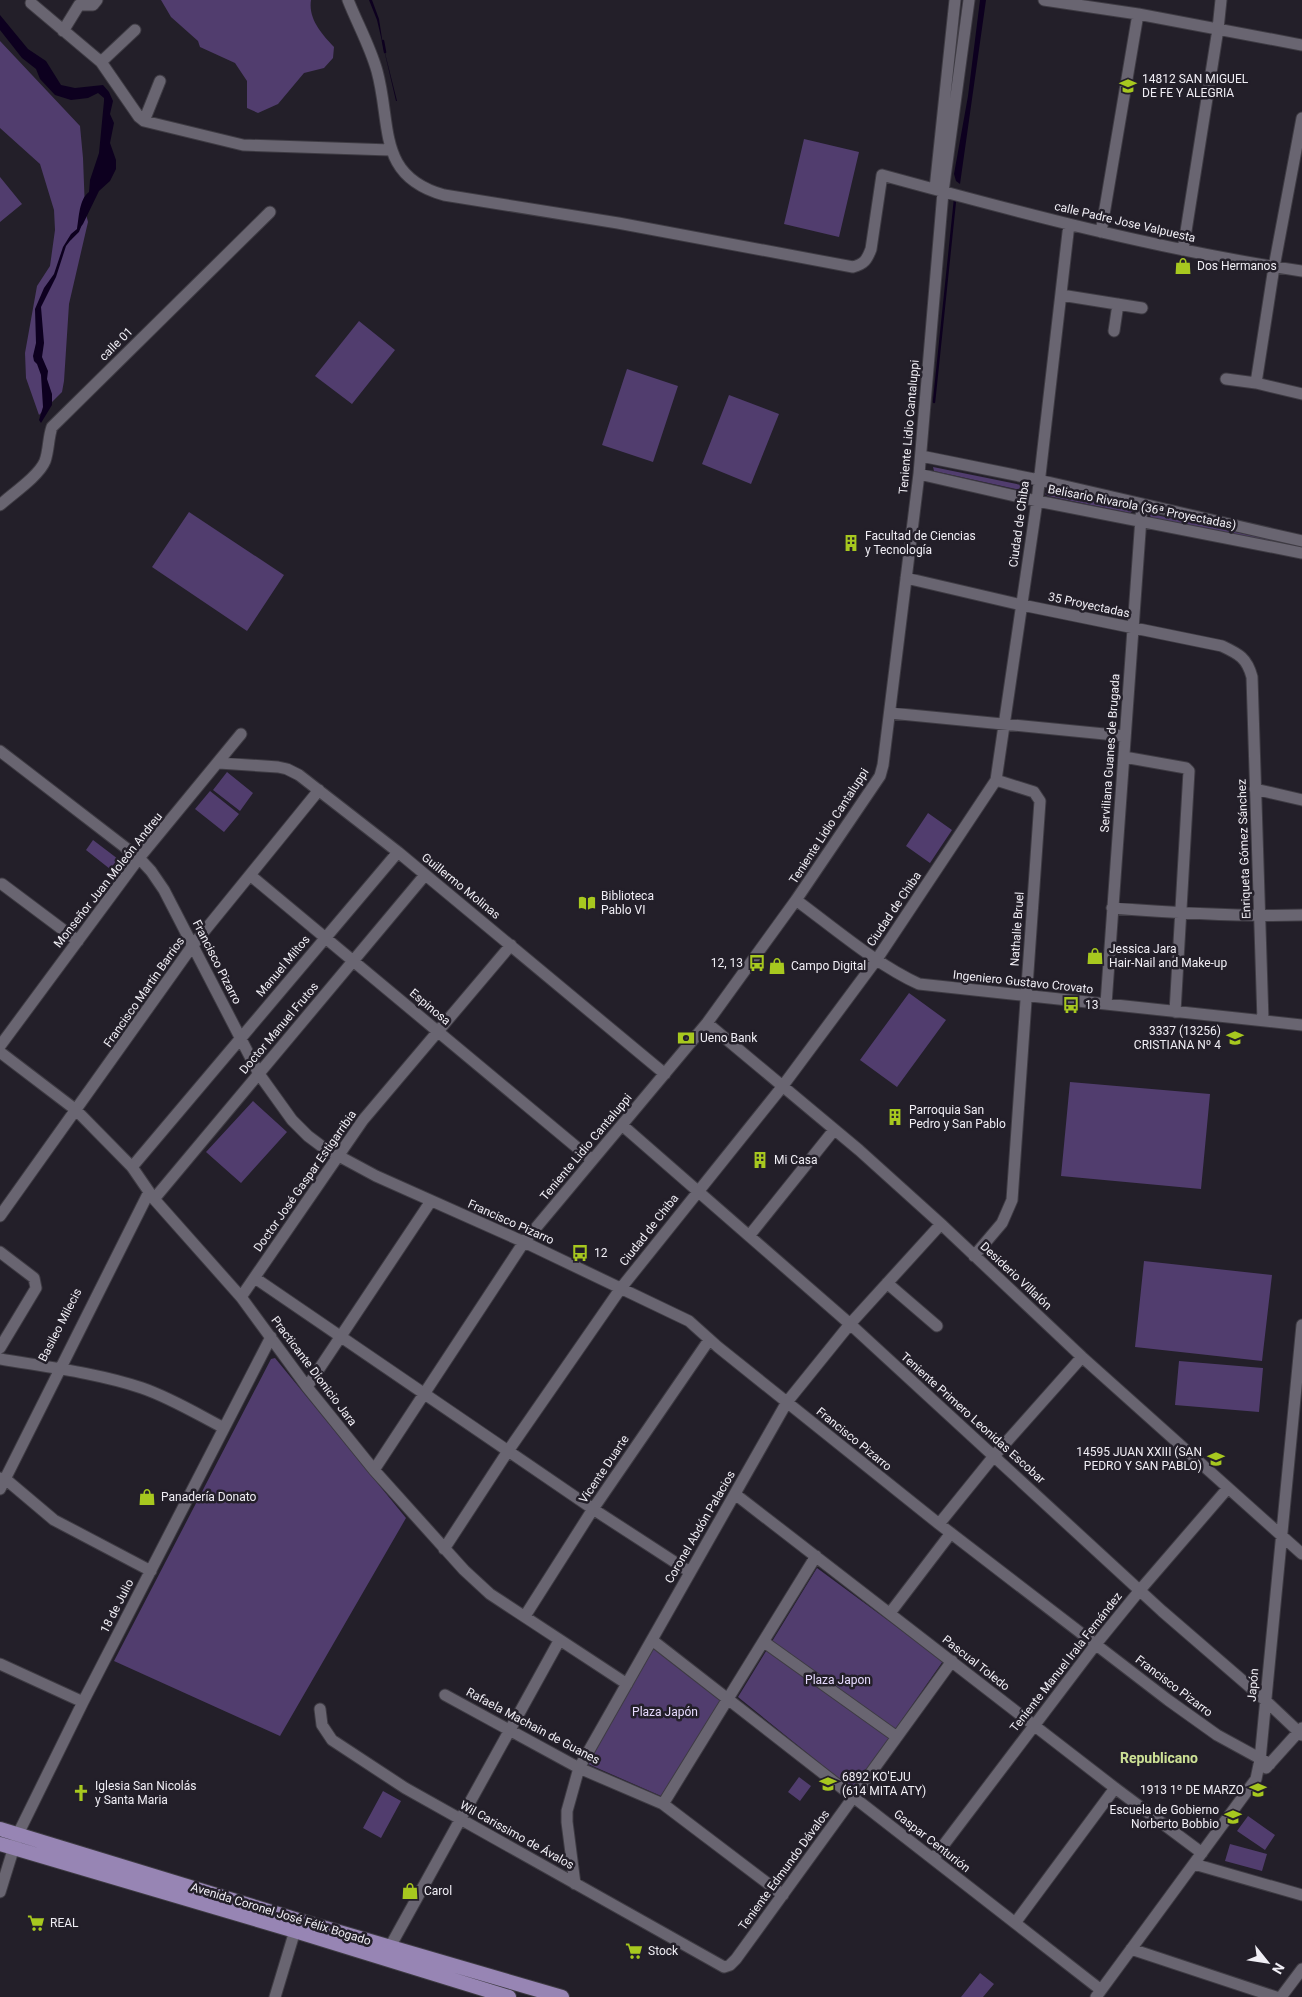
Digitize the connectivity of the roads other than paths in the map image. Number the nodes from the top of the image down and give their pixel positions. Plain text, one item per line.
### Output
1 (97, 0) edge
2 (348, 0) edge
3 (955, 0) edge
4 (969, 0) edge
5 (1044, 0) edge
6 (1221, 0) edge
7 (79, 2) edge
8 (31, 3) dead end
9 (1138, 14) junction
10 (1218, 29) junction
11 (134, 30) dead end
12 (63, 31) junction
13 (1302, 45) edge
14 (101, 62) junction
15 (160, 81) dead end
16 (1302, 118) edge
17 (144, 121) junction
18 (390, 150) junction
19 (939, 191) junction
20 (270, 212) dead end
21 (1069, 224) junction
22 (1101, 232) junction
23 (1183, 250) junction
24 (1274, 267) junction
25 (1302, 271) edge
26 (1061, 295) junction
27 (1118, 304) junction
28 (1142, 308) dead end
29 (1114, 331) dead end
30 (1226, 379) dead end
31 (1256, 383) junction
32 (1302, 394) edge
33 (921, 456) junction
34 (919, 474) junction
35 (1039, 480) junction
36 (1037, 501) junction
37 (1142, 504) junction
38 (0, 505) edge
39 (1140, 520) junction
40 (1302, 541) edge
41 (1302, 553) edge
42 (906, 578) junction
43 (1022, 604) junction
44 (1133, 628) junction
45 (1252, 677) joint
46 (890, 713) junction
47 (1005, 725) junction
48 (241, 734) dead end
49 (1125, 736) junction
50 (0, 751) edge
51 (1124, 758) junction
52 (219, 763) junction
53 (996, 780) junction
54 (1255, 789) junction
55 (319, 790) junction
56 (1302, 800) edge
57 (398, 852) junction
58 (139, 858) junction
59 (425, 874) junction
60 (250, 875) junction
61 (2, 884) dead end
62 (796, 900) junction
63 (1112, 908) junction
64 (1182, 914) junction
65 (1302, 915) edge
66 (1260, 917) junction
67 (325, 939) junction
68 (78, 941) junction
69 (194, 945) junction
70 (511, 945) junction
71 (877, 959) junction
72 (353, 961) junction
73 (1026, 996) junction
74 (1106, 1004) junction
75 (1174, 1012) junction
76 (1263, 1021) junction
77 (707, 1023) junction
78 (1302, 1025) edge
79 (439, 1032) junction
80 (241, 1038) junction
81 (0, 1046) edge
82 (0, 1052) edge
83 (259, 1074) junction
84 (665, 1074) junction
85 (782, 1087) junction
86 (76, 1110) junction
87 (622, 1125) junction
88 (834, 1130) junction
89 (337, 1156) junction
90 (592, 1160) junction
91 (132, 1167) junction
92 (698, 1190) junction
93 (149, 1192) junction
94 (431, 1201) junction
95 (0, 1216) edge
96 (941, 1224) junction
97 (749, 1236) junction
98 (524, 1242) junction
99 (0, 1252) edge
100 (974, 1256) junction
101 (254, 1278) junction
102 (887, 1283) junction
103 (621, 1288) junction
104 (241, 1297) junction
105 (850, 1324) junction
106 (1302, 1325) edge
107 (937, 1326) dead end
108 (341, 1335) junction
109 (271, 1337) junction
110 (709, 1340) junction
111 (0, 1348) edge
112 (1082, 1357) junction
113 (0, 1359) edge
114 (1300, 1367) edge
115 (57, 1369) junction
116 (307, 1387) junction
117 (424, 1393) junction
118 (787, 1402) junction
119 (224, 1428) junction
120 (508, 1451) junction
121 (994, 1456) junction
122 (374, 1470) junction
123 (1, 1481) edge
124 (1228, 1488) junction
125 (735, 1494) junction
126 (592, 1509) junction
127 (939, 1524) junction
128 (950, 1533) junction
129 (1281, 1535) junction
130 (444, 1549) junction
131 (1302, 1554) edge
132 (816, 1556) junction
133 (151, 1570) junction
134 (690, 1572) junction
135 (1140, 1590) junction
136 (890, 1613) junction
137 (525, 1616) junction
138 (559, 1640) junction
139 (652, 1640) junction
140 (764, 1642) junction
141 (1096, 1644) junction
142 (952, 1661) junction
143 (0, 1664) edge
144 (627, 1684) junction
145 (445, 1695) dead end
146 (728, 1699) junction
147 (1265, 1700) junction
148 (83, 1702) junction
149 (320, 1710) dead end
150 (1034, 1726) junction
151 (510, 1730) junction
152 (1301, 1731) edge
153 (897, 1737) junction
154 (1265, 1762) junction
155 (579, 1768) junction
156 (1115, 1788) junction
157 (854, 1797) junction
158 (663, 1804) junction
159 (460, 1819) junction
160 (0, 1829) edge
161 (18, 1834) junction
162 (7, 1846) edge
163 (1202, 1853) junction
164 (933, 1859) junction
165 (1194, 1864) junction
166 (575, 1884) junction
167 (0, 1892) edge
168 (189, 1893) junction
169 (783, 1895) junction
170 (1302, 1896) edge
171 (1015, 1923) junction
172 (296, 1925) junction
173 (1131, 1949) junction
174 (387, 1953) junction
175 (720, 1966) joint
176 (1302, 1969) edge
177 (1099, 1994) edge
178 (275, 1997) edge
179 (509, 1997) edge
180 (562, 1997) edge
181 (1276, 1997) edge
182 (1281, 1997) edge

1 - 7 street
2 - 18 street
3 - 19 street
4 - 19 street, Teniente Lidio Cantaluppi
5 - 9 street
6 - 10 street
7 - 12 street
8 - 12 street
9 - 10 street
9 - 22 street
10 - 13 street
10 - 23 street
11 - 14 street
12 - 14 street
14 - 17 street
15 - 17 street
16 - 24 street
17 - 18 street
18 - 19 street, calle Padre Jose Valpuesta
19 - 21 street, calle Padre Jose Valpuesta
19 - 33 street, Teniente Lidio Cantaluppi
20 - 38 street, calle 01
21 - 22 street, calle Padre Jose Valpuesta
21 - 26 street, Ciudad de Chiba
22 - 23 street, calle Padre Jose Valpuesta
23 - 24 street, calle Padre Jose Valpuesta
24 - 25 street, calle Padre Jose Valpuesta
24 - 31 street
26 - 27 street
26 - 35 street, Ciudad de Chiba
27 - 28 street
27 - 29 street
30 - 31 street
31 - 32 street
33 - 34 street, Teniente Lidio Cantaluppi
33 - 35 street, Belisario Rivarola (36ª Proyectadas)
34 - 36 street, Belisario Rivarola (36ª Proyectadas)
34 - 42 street, Teniente Lidio Cantaluppi
35 - 36 street, Ciudad de Chiba
35 - 37 street, Belisario Rivarola (36ª Proyectadas)
36 - 39 street, Belisario Rivarola (36ª Proyectadas)
36 - 43 street, Ciudad de Chiba
37 - 39 street, Serviliana Guanes de Brugada
37 - 40 street, Belisario Rivarola (36ª Proyectadas)
39 - 41 street, Belisario Rivarola (36ª Proyectadas)
39 - 44 street, Serviliana Guanes de Brugada
42 - 43 street, 35 Proyectadas
42 - 46 street, Teniente Lidio Cantaluppi
43 - 44 street, 35 Proyectadas
43 - 47 street, Ciudad de Chiba
44 - 45 street, 35 Proyectadas
44 - 49 street, Serviliana Guanes de Brugada
45 - 54 street, Enriqueta Gómez Sánchez
46 - 47 street
46 - 62 street, Teniente Lidio Cantaluppi
47 - 49 street
47 - 53 street, Ciudad de Chiba
48 - 52 street, Monseñor Juan Moleón Andreu
49 - 51 street, Serviliana Guanes de Brugada
50 - 58 street, Francisco Pizarro
51 - 63 street, Serviliana Guanes de Brugada
51 - 64 street
52 - 55 street, Guillermo Molinas
52 - 58 street, Monseñor Juan Moleón Andreu
53 - 71 street, Ciudad de Chiba
53 - 73 street, Nathalie Bruel
54 - 56 street
54 - 66 street, Enriqueta Gómez Sánchez
55 - 57 street, Guillermo Molinas
55 - 60 street, Francisco Martín Barrios
57 - 59 street, Guillermo Molinas
57 - 67 street, Manuel Miltos
58 - 68 street, Monseñor Juan Moleón Andreu
58 - 69 street, Francisco Pizarro
59 - 70 street, Guillermo Molinas
59 - 72 street, Doctor Manuel Frutos
60 - 67 street, Espinosa
60 - 69 street, Francisco Martín Barrios
61 - 68 street
62 - 71 street, Ingeniero Gustavo Crovato
62 - 77 street, Teniente Lidio Cantaluppi
63 - 64 street
63 - 74 street, Serviliana Guanes de Brugada
64 - 66 street
64 - 75 street
65 - 66 street
66 - 76 street, Enriqueta Gómez Sánchez
67 - 72 street, Espinosa
67 - 80 street, Manuel Miltos
68 - 81 street, Monseñor Juan Moleón Andreu
69 - 80 street, Francisco Pizarro
69 - 86 street, Francisco Martín Barrios
70 - 79 street, Doctor José Gaspar Estigarribia
70 - 84 street, Guillermo Molinas
71 - 73 street, Ingeniero Gustavo Crovato
71 - 85 street, Ciudad de Chiba
72 - 79 street, Espinosa
72 - 83 street, Doctor Manuel Frutos
73 - 74 street, Ingeniero Gustavo Crovato
73 - 100 street, Nathalie Bruel
74 - 75 street, Ingeniero Gustavo Crovato
75 - 76 street, Ingeniero Gustavo Crovato
76 - 78 street, Ingeniero Gustavo Crovato
77 - 84 street, Teniente Lidio Cantaluppi
77 - 85 street, Desiderio Villalón
79 - 89 street, Doctor José Gaspar Estigarribia
79 - 90 street, Espinosa
80 - 83 street, Francisco Pizarro
80 - 91 street, Manuel Miltos
82 - 86 street, Practicante Dionicio Jara
83 - 89 street, Francisco Pizarro
83 - 93 street, Doctor Manuel Frutos
84 - 87 street, Teniente Lidio Cantaluppi
85 - 88 street, Desiderio Villalón
85 - 92 street, Ciudad de Chiba
86 - 91 street, Practicante Dionicio Jara
86 - 95 street, Francisco Martín Barrios
87 - 90 street, Teniente Lidio Cantaluppi
87 - 92 street, Teniente Primero Leonidas Escobar
88 - 96 street, Desiderio Villalón
88 - 97 street
89 - 94 street, Francisco Pizarro
89 - 101 street, Doctor José Gaspar Estigarribia
90 - 98 street, Teniente Lidio Cantaluppi
91 - 93 street, Practicante Dionicio Jara
92 - 97 street, Teniente Primero Leonidas Escobar
92 - 103 street, Ciudad de Chiba
93 - 104 street, Practicante Dionicio Jara
93 - 115 street, Basileo Milecis
94 - 98 street, Francisco Pizarro
94 - 108 street
96 - 100 street, Desiderio Villalón
96 - 102 street, Coronel Abdón Palacios
97 - 105 street, Teniente Primero Leonidas Escobar
98 - 103 street, Francisco Pizarro
98 - 117 street, Teniente Lidio Cantaluppi
99 - 111 street
100 - 112 street, Desiderio Villalón
101 - 104 street, Doctor José Gaspar Estigarribia
101 - 108 street
102 - 105 street, Coronel Abdón Palacios
102 - 107 street
103 - 110 street, Francisco Pizarro
103 - 120 street, Ciudad de Chiba
104 - 109 street, Practicante Dionicio Jara
105 - 118 street, Coronel Abdón Palacios
105 - 121 street, Teniente Primero Leonidas Escobar
106 - 114 street, Japón
108 - 116 street
108 - 117 street
109 - 116 street, Practicante Dionicio Jara
109 - 119 street, 18 de Julio
110 - 118 street, Francisco Pizarro
110 - 126 street, Vicente Duarte
112 - 121 street
112 - 124 street, Desiderio Villalón
113 - 115 street
114 - 129 street, Japón
115 - 119 street
115 - 123 street, Basileo Milecis
116 - 122 street, Practicante Dionicio Jara
117 - 120 street
117 - 122 street, Teniente Lidio Cantaluppi
118 - 125 street, Coronel Abdón Palacios
118 - 127 street, Francisco Pizarro
119 - 133 street, 18 de Julio
120 - 126 street
120 - 130 street, Ciudad de Chiba
121 - 127 street
121 - 135 street, Teniente Primero Leonidas Escobar
122 - 130 street, Practicante Dionicio Jara
123 - 133 street
124 - 129 street, Desiderio Villalón
124 - 135 street, Teniente Manuel Irala Fernández
125 - 132 street, Pascual Toledo
125 - 134 street, Coronel Abdón Palacios
126 - 134 street
126 - 137 street, Vicente Duarte
127 - 128 street, Francisco Pizarro
128 - 136 street
128 - 141 street, Francisco Pizarro
129 - 131 street, Desiderio Villalón
129 - 147 street, Japón
130 - 137 street, Practicante Dionicio Jara
132 - 136 street, Pascual Toledo
132 - 140 street
133 - 148 street, 18 de Julio
134 - 139 street, Coronel Abdón Palacios
135 - 141 street, Teniente Manuel Irala Fernández
135 - 147 street, Teniente Primero Leonidas Escobar
136 - 142 street, Pascual Toledo
137 - 138 street, Practicante Dionicio Jara
138 - 144 street, Practicante Dionicio Jara
138 - 151 street
139 - 144 street, Coronel Abdón Palacios
139 - 146 street, Gaspar Centurión
140 - 146 street
140 - 153 street
141 - 150 street, Teniente Manuel Irala Fernández
141 - 154 street, Francisco Pizarro
142 - 150 street, Pascual Toledo
142 - 153 street, Teniente Edmundo Dávalos
143 - 148 street
144 - 155 street, Coronel Abdón Palacios
145 - 151 street, Rafaela Machain de Guanes
146 - 157 street, Gaspar Centurión
146 - 158 street
147 - 152 street, Teniente Primero Leonidas Escobar
147 - 154 street, Japón
148 - 161 street, 18 de Julio
149 - 159 street, Wil Carissimo de Ávalos
150 - 156 street, Pascual Toledo
150 - 164 street, Teniente Manuel Irala Fernández
151 - 155 street, Rafaela Machain de Guanes
151 - 159 street
152 - 154 street
153 - 157 street, Teniente Edmundo Dávalos
154 - 163 street
155 - 158 street, Rafaela Machain de Guanes
155 - 166 street, Coronel Abdón Palacios
156 - 163 street, Pascual Toledo
156 - 171 street
157 - 164 street, Gaspar Centurión
157 - 169 street, Teniente Edmundo Dávalos
158 - 169 street, Rafaela Machain de Guanes
159 - 166 street, Wil Carissimo de Ávalos
159 - 174 street
160 - 161 main road, Avenida Coronel José Félix Bogado
161 - 162 street, 18 de Julio
161 - 168 main road, Avenida Coronel José Félix Bogado
162 - 167 street, 18 de Julio
162 - 168 main road, Avenida Coronel José Félix Bogado
163 - 165 street
164 - 171 street, Gaspar Centurión
165 - 170 street
165 - 173 street
166 - 175 street, Wil Carissimo de Ávalos
168 - 172 main road, Avenida Coronel José Félix Bogado
169 - 175 street, Teniente Edmundo Dávalos
171 - 177 street, Gaspar Centurión
172 - 174 main road, Avenida Coronel José Félix Bogado
172 - 178 street
173 - 177 street
173 - 181 street
174 - 179 main road, Avenida Coronel José Félix Bogado
174 - 180 main road, Avenida Coronel José Félix Bogado
176 - 182 street

